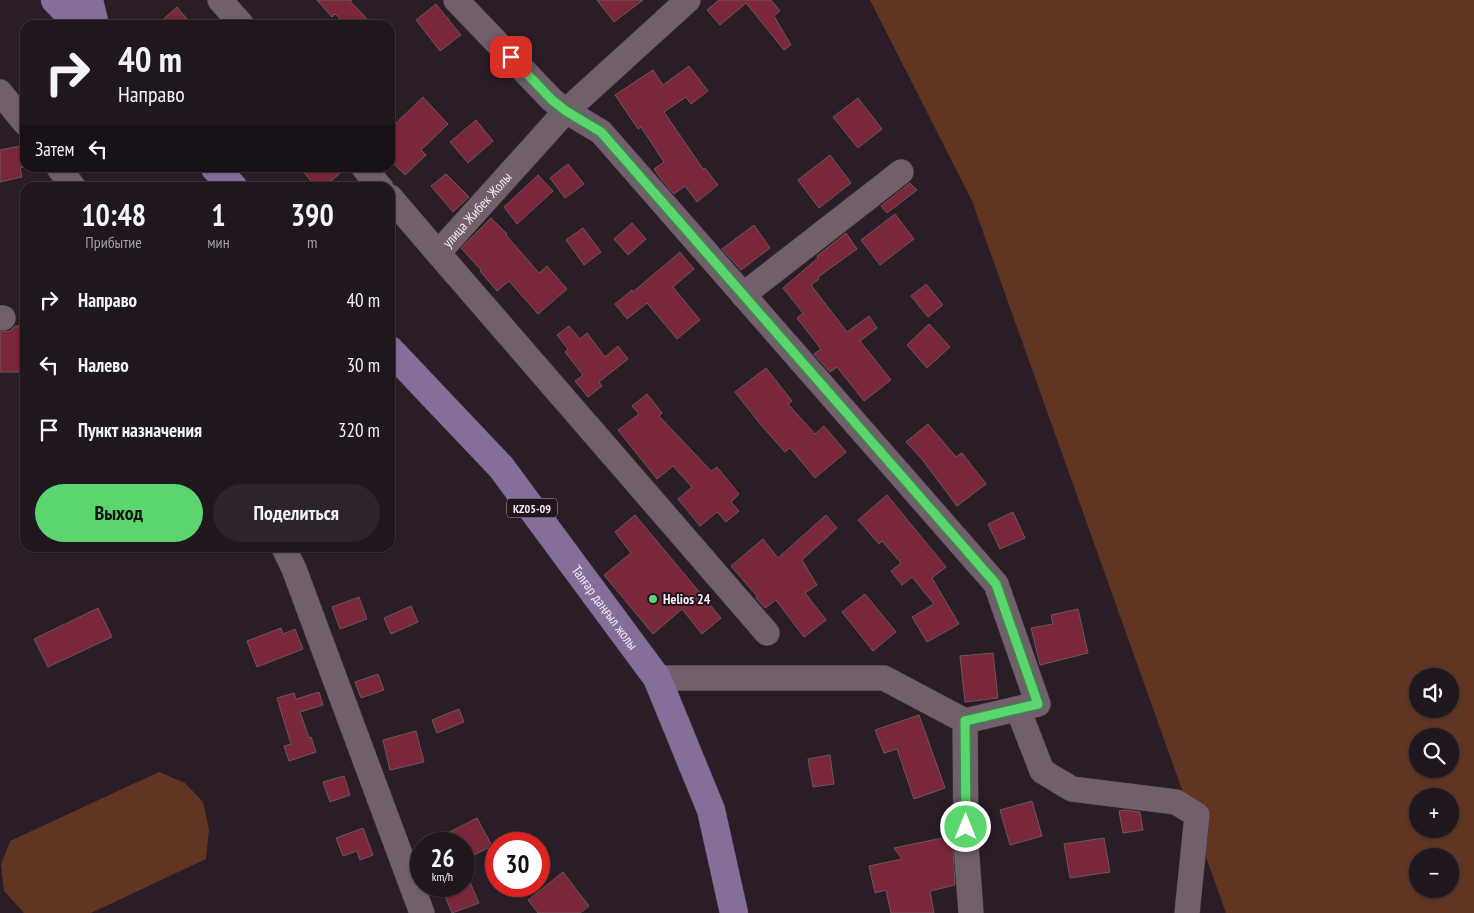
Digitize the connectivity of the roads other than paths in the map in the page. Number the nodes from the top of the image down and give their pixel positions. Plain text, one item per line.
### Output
1 (55, 0) edge
2 (89, 0) edge
3 (220, 0) edge
4 (456, 0) edge
5 (688, 0) edge
6 (74, 20) edge
7 (94, 20) edge
8 (238, 20) edge
9 (0, 92) edge
10 (566, 111) junction
11 (20, 118) edge
12 (219, 172) edge
13 (368, 172) edge
14 (901, 172) dead end
15 (228, 182) edge
16 (377, 182) edge
17 (395, 203) edge
18 (438, 253) junction
19 (744, 295) junction
20 (395, 355) edge
21 (286, 552) edge
22 (767, 633) dead end
23 (658, 678) junction
24 (1018, 709) junction
25 (965, 721) junction
26 (422, 913) edge
27 (734, 913) edge
28 (971, 913) edge
29 (1187, 913) edge

1 - 6 main road
2 - 7 main road
3 - 8 street
4 - 10 street
5 - 10 street, улица Жибек Жолы
9 - 11 street
10 - 18 street, улица Жибек Жолы
10 - 19 street
12 - 15 main road
13 - 16 street
14 - 19 street
17 - 18 street, улица Жибек Жолы
18 - 22 street
19 - 24 street
20 - 23 main road, Талғар даңғыл жолы / KZ05-09
21 - 26 street
23 - 25 street
23 - 27 main road, Талғар даңғыл жолы / KZ05-09
24 - 25 street
24 - 29 street
25 - 28 street

